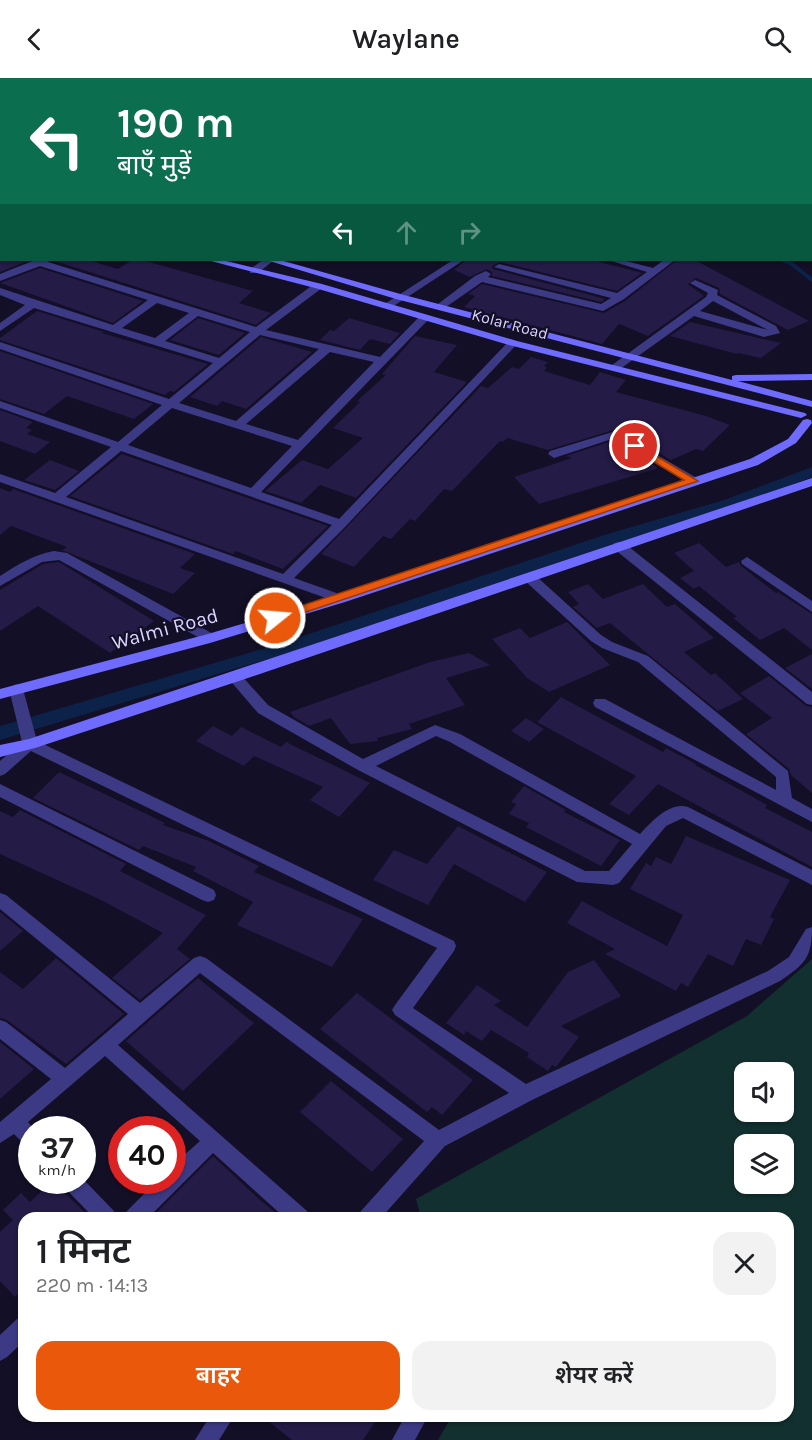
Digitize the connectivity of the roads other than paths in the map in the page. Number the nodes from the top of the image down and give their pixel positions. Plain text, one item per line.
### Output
1 (41, 261) edge
2 (216, 261) edge
3 (269, 261) edge
4 (274, 261) edge
5 (456, 261) edge
6 (508, 261) edge
7 (617, 261) edge
8 (665, 261) edge
9 (499, 267) junction
10 (254, 271) junction
11 (654, 271) junction
12 (0, 278) edge
13 (479, 278) junction
14 (695, 283) dead end
15 (318, 286) junction
16 (0, 291) edge
17 (711, 296) junction
18 (400, 297) junction
19 (620, 297) junction
20 (154, 300) junction
21 (33, 304) junction
22 (386, 307) junction
23 (439, 307) junction
24 (693, 312) junction
25 (195, 313) junction
26 (424, 318) junction
27 (0, 328) edge
28 (114, 329) junction
29 (258, 331) junction
30 (157, 342) junction
31 (513, 343) junction
32 (0, 345) edge
33 (326, 349) junction
34 (632, 356) junction
35 (382, 361) junction
36 (222, 363) junction
37 (616, 367) junction
38 (812, 377) edge
39 (718, 379) junction
40 (0, 404) edge
41 (171, 404) junction
42 (812, 404) edge
43 (807, 420) edge
44 (238, 425) junction
45 (301, 445) junction
46 (121, 447) junction
47 (554, 454) dead end
48 (0, 478) edge
49 (693, 481) junction
50 (812, 482) edge
51 (253, 493) junction
52 (56, 499) junction
53 (341, 524) junction
54 (619, 546) junction
55 (747, 561) dead end
56 (285, 579) junction
57 (530, 579) junction
58 (0, 582) edge
59 (340, 599) junction
60 (812, 608) edge
61 (210, 638) junction
62 (234, 677) junction
63 (16, 689) junction
64 (0, 694) edge
65 (812, 700) edge
66 (600, 703) dead end
67 (30, 744) junction
68 (0, 751) edge
69 (363, 766) junction
70 (0, 770) edge
71 (0, 790) edge
72 (785, 802) junction
73 (812, 816) edge
74 (641, 842) junction
75 (812, 878) edge
76 (208, 895) dead end
77 (0, 900) edge
78 (812, 934) edge
79 (140, 1013) junction
80 (0, 1028) edge
81 (105, 1045) junction
82 (66, 1080) junction
83 (525, 1094) junction
84 (15, 1122) junction
85 (18, 1125) edge
86 (0, 1134) edge
87 (438, 1140) junction
88 (212, 1142) junction
89 (186, 1167) edge
90 (84, 1194) edge
91 (158, 1194) edge
92 (101, 1212) edge
93 (140, 1212) edge
94 (293, 1212) edge
95 (373, 1212) edge
96 (18, 1332) edge
97 (0, 1350) edge
98 (219, 1422) edge
99 (414, 1422) edge
100 (206, 1440) edge
101 (403, 1440) edge

1 - 12 street
1 - 20 street
2 - 10 street, Kolar Road
3 - 10 street
4 - 18 street, Kolar Road
5 - 18 street
6 - 9 street
7 - 11 street
8 - 11 street
9 - 13 street
9 - 19 street
10 - 15 street, Kolar Road
11 - 19 street
13 - 19 street
13 - 23 street
14 - 17 street
15 - 22 street, Kolar Road
15 - 29 street
16 - 21 street
17 - 24 street
17 - 24 street
18 - 22 street
18 - 23 street, Kolar Road
20 - 25 street
20 - 28 street
21 - 27 street
21 - 28 street
22 - 26 street, Kolar Road
23 - 26 street
23 - 34 street, Kolar Road
24 - 34 street
25 - 29 street
25 - 30 street
26 - 31 street, Kolar Road
26 - 35 street
28 - 30 street
29 - 33 street
29 - 36 street
30 - 36 street
31 - 37 street, Kolar Road
31 - 53 street
32 - 41 street
33 - 35 street
33 - 44 street
34 - 37 street
34 - 39 street, Kolar Road
35 - 45 street
36 - 41 street
37 - 43 street, Kolar Road
38 - 39 street
39 - 42 street, Kolar Road
40 - 46 street
41 - 44 street
41 - 46 street
42 - 43 street, Walmi Road
43 - 49 street, Walmi Road
44 - 45 street
45 - 51 street
46 - 51 street
46 - 52 street
47 - 49 street
48 - 52 street
49 - 59 street, Walmi Road
50 - 54 street
51 - 53 street
52 - 56 street
53 - 56 street
54 - 57 street
54 - 65 street
55 - 60 street
56 - 59 street
57 - 62 street
57 - 72 street
58 - 61 street
59 - 61 street, Walmi Road
61 - 63 street, Walmi Road
62 - 67 street
62 - 69 street
63 - 64 street, Walmi Road
63 - 67 street
66 - 72 street
67 - 68 street
67 - 70 street
67 - 83 street
69 - 74 street
69 - 74 street
71 - 76 street
72 - 73 street
74 - 75 street
77 - 79 street
78 - 83 street
79 - 81 street
79 - 87 street
80 - 82 street
81 - 82 street
81 - 88 street
82 - 84 street
83 - 87 street
84 - 85 street
84 - 86 street
87 - 95 street
88 - 89 street
88 - 94 street
90 - 92 street
91 - 93 street
96 - 97 street
98 - 100 street
99 - 101 street

